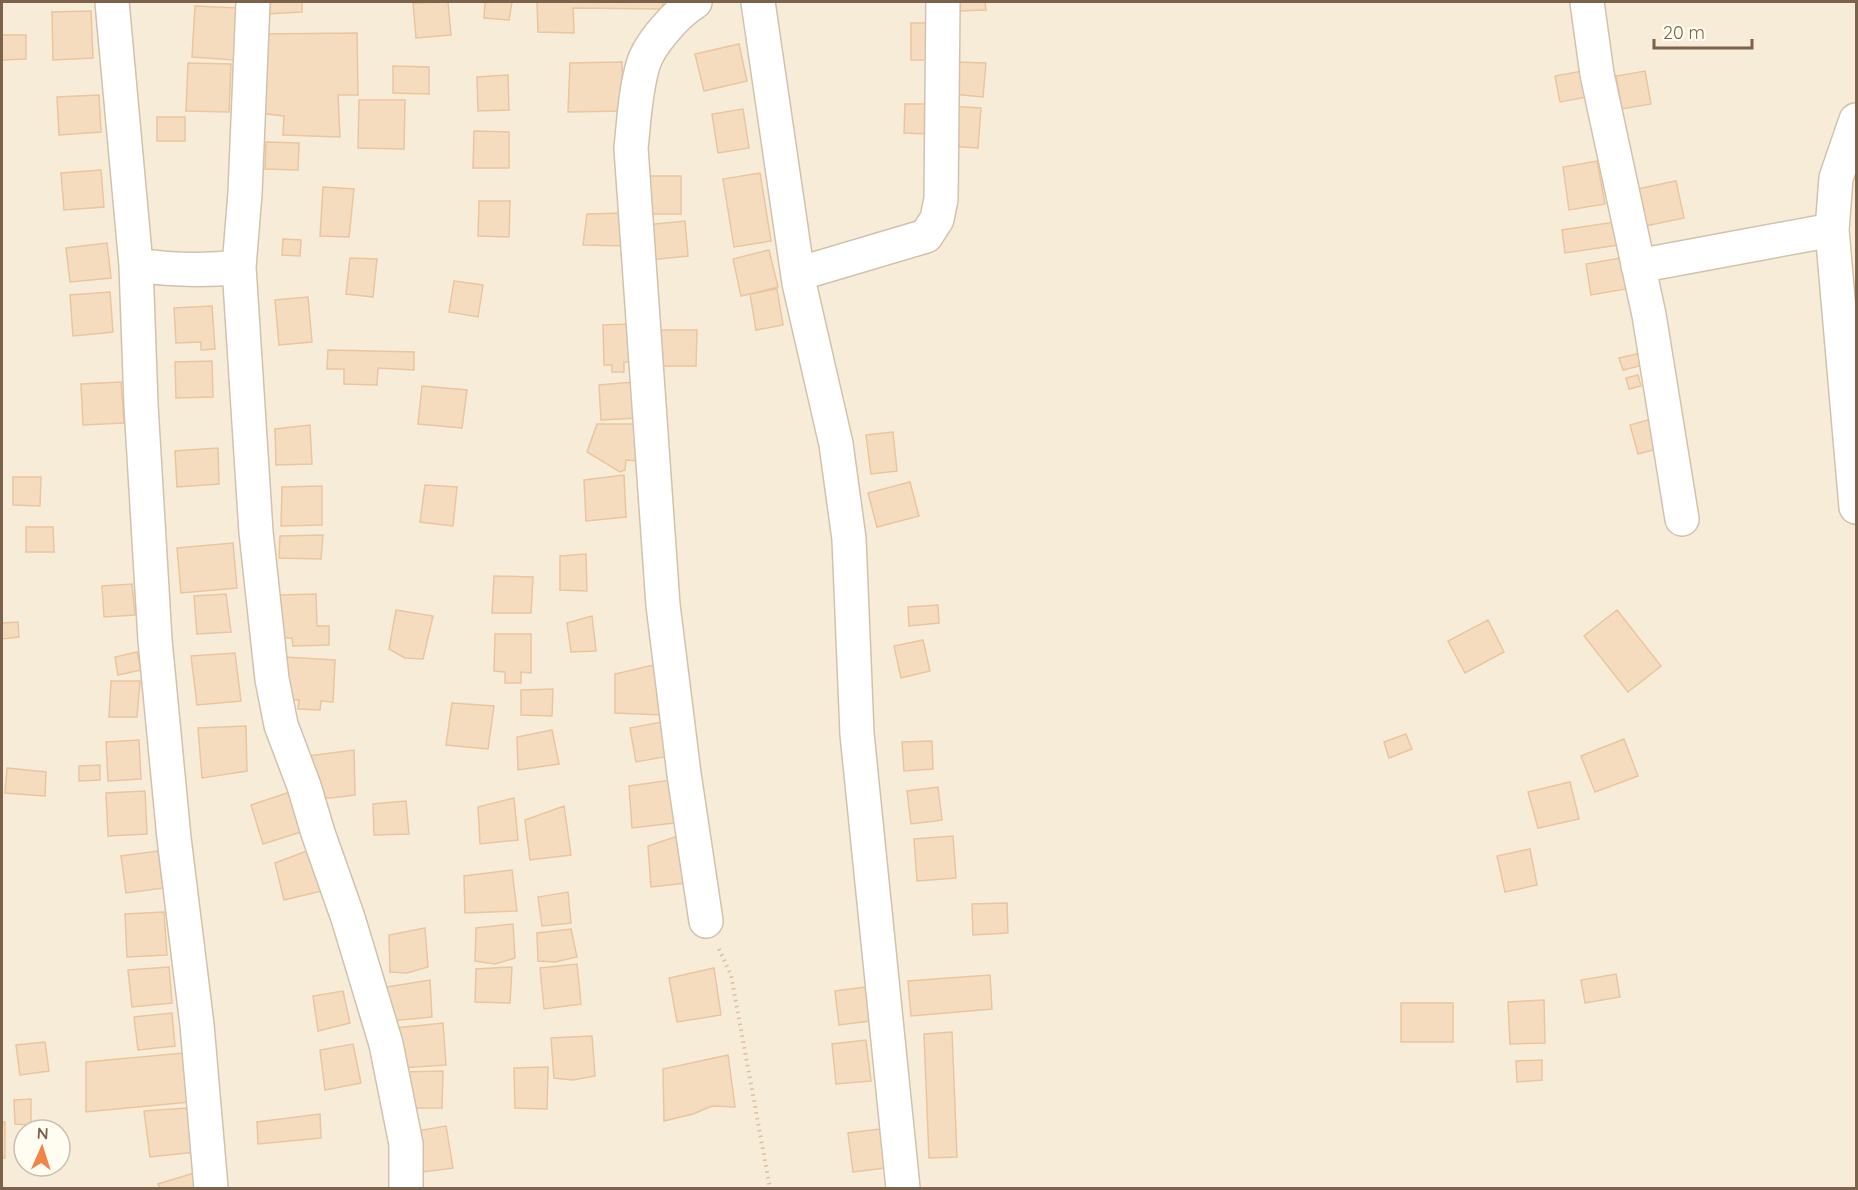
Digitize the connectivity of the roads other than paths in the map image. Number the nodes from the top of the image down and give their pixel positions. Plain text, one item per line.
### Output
1 (112, 2) edge
2 (253, 2) edge
3 (695, 2) edge
4 (758, 2) edge
5 (943, 2) edge
6 (1587, 2) edge
7 (1857, 120) edge
8 (1832, 230) junction
9 (136, 266) junction
10 (1638, 266) junction
11 (239, 267) junction
12 (798, 274) junction
13 (1857, 507) edge
14 (1682, 519) dead end
15 (706, 921) road end
16 (211, 1188) edge
17 (406, 1188) edge
18 (903, 1188) edge

1 - 9 street
2 - 11 street
3 - 15 street
4 - 12 street
5 - 12 street
6 - 10 street
7 - 8 street
8 - 10 street
8 - 13 street
9 - 11 street
9 - 16 street
10 - 14 street
11 - 17 street
12 - 18 street

